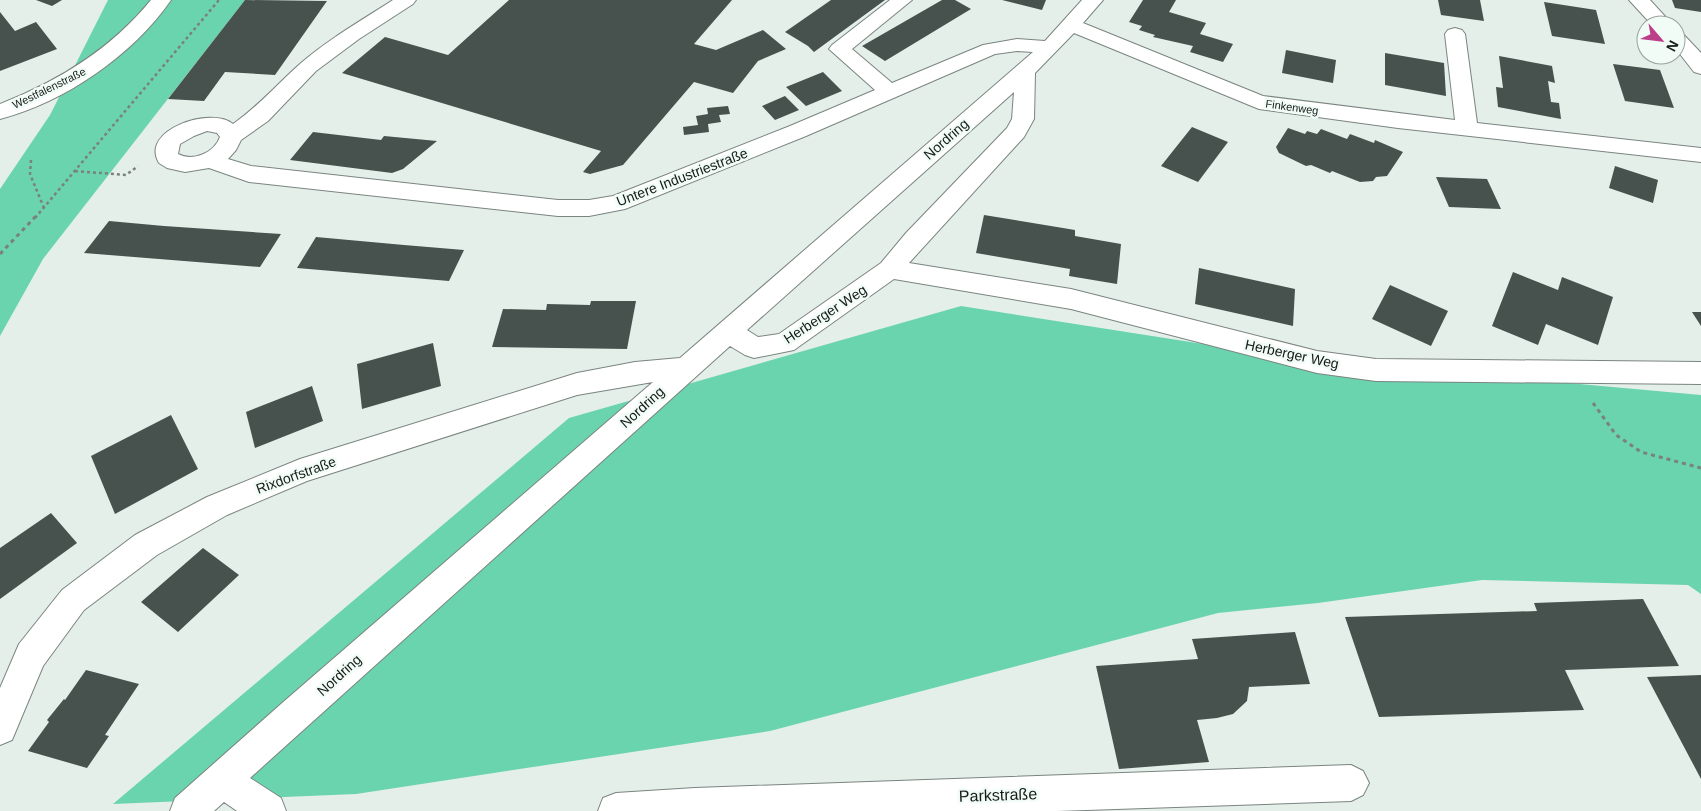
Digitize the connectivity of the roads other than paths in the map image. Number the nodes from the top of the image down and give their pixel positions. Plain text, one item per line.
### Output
1 (161, 0) edge
2 (406, 0) edge
3 (902, 0) edge
4 (1093, 0) edge
5 (1638, 0) edge
6 (1653, 15) edge
7 (1071, 25) junction
8 (1455, 34) dead end
9 (1050, 48) junction
10 (1686, 48) edge
11 (1701, 68) edge
12 (1024, 71) junction
13 (890, 92) junction
14 (0, 112) edge
15 (1467, 129) junction
16 (231, 136) junction
17 (1701, 155) edge
18 (208, 160) junction
19 (890, 268) junction
20 (728, 331) junction
21 (687, 368) junction
22 (1701, 373) edge
23 (0, 728) edge
24 (222, 780) junction
25 (1351, 782) dead end
26 (725, 808) edge
27 (188, 811) edge
28 (268, 811) edge
29 (616, 811) edge

1 - 14 street, Westfalenstraße
2 - 16 street, Untere Industriestraße
3 - 13 street
4 - 7 street, Nordring
5 - 6 street
7 - 9 street, Nordring
7 - 15 street, Finkenweg
8 - 15 street
9 - 12 street, Nordring
9 - 13 street, Untere Industriestraße
10 - 11 street
12 - 19 street, Herberger Weg
12 - 20 street, Nordring
13 - 18 street, Untere Industriestraße
15 - 17 street, Finkenweg
16 - 18 street, Untere Industriestraße
16 - 18 street, Untere Industriestraße
19 - 20 street, Herberger Weg
19 - 22 street, Herberger Weg
20 - 21 street, Nordring
21 - 23 street, Rixdorfstraße
21 - 24 street, Nordring
24 - 27 street, Nordring
24 - 28 street
25 - 26 street, Parkstraße
26 - 29 street, Parkstraße

